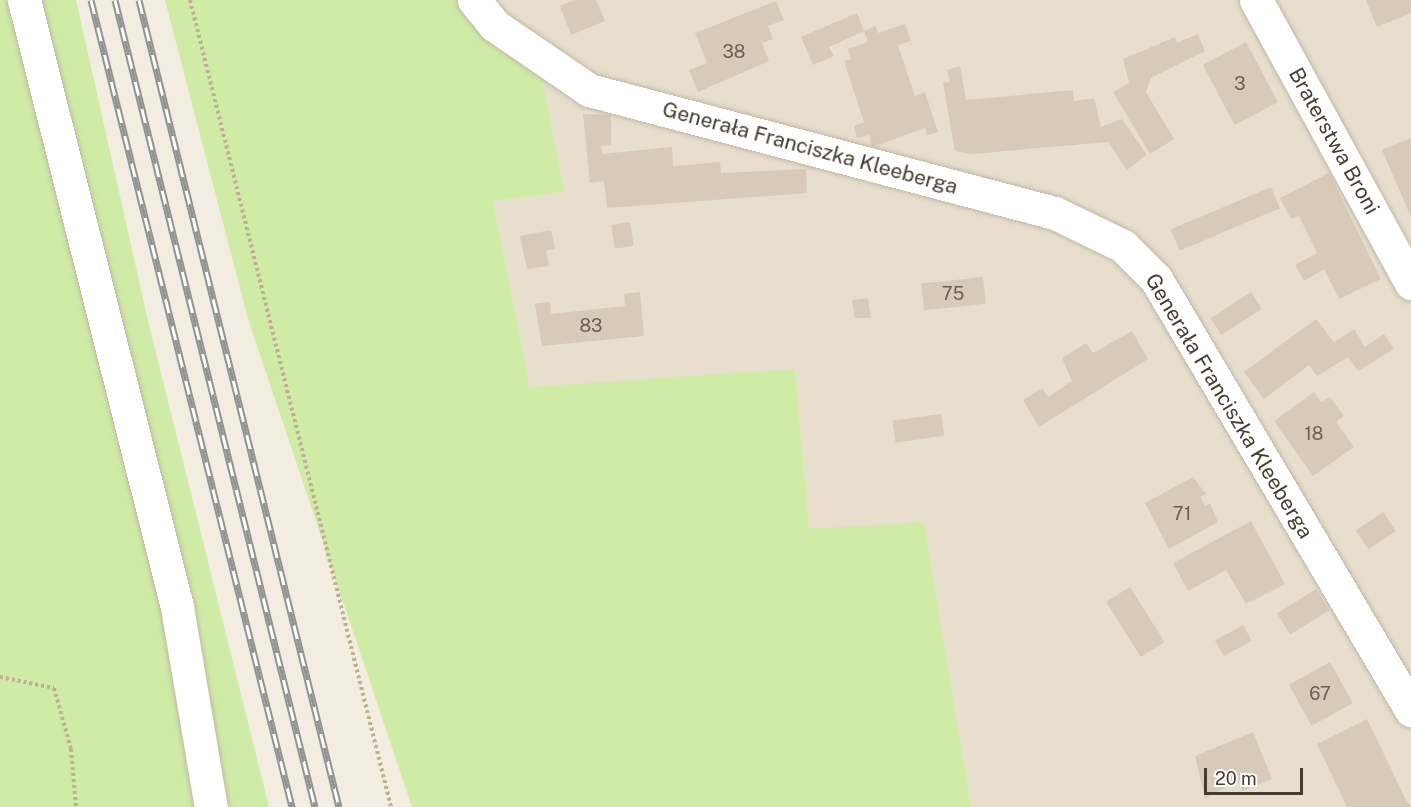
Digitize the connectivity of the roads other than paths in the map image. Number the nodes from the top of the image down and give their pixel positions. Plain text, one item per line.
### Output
1 (24, 0) edge
2 (474, 0) edge
3 (1256, 0) edge
4 (1411, 283) edge
5 (1411, 710) edge
6 (211, 807) edge

1 - 6 street
2 - 5 street, Generała Franciszka Kleeberga
3 - 4 street, Braterstwa Broni

